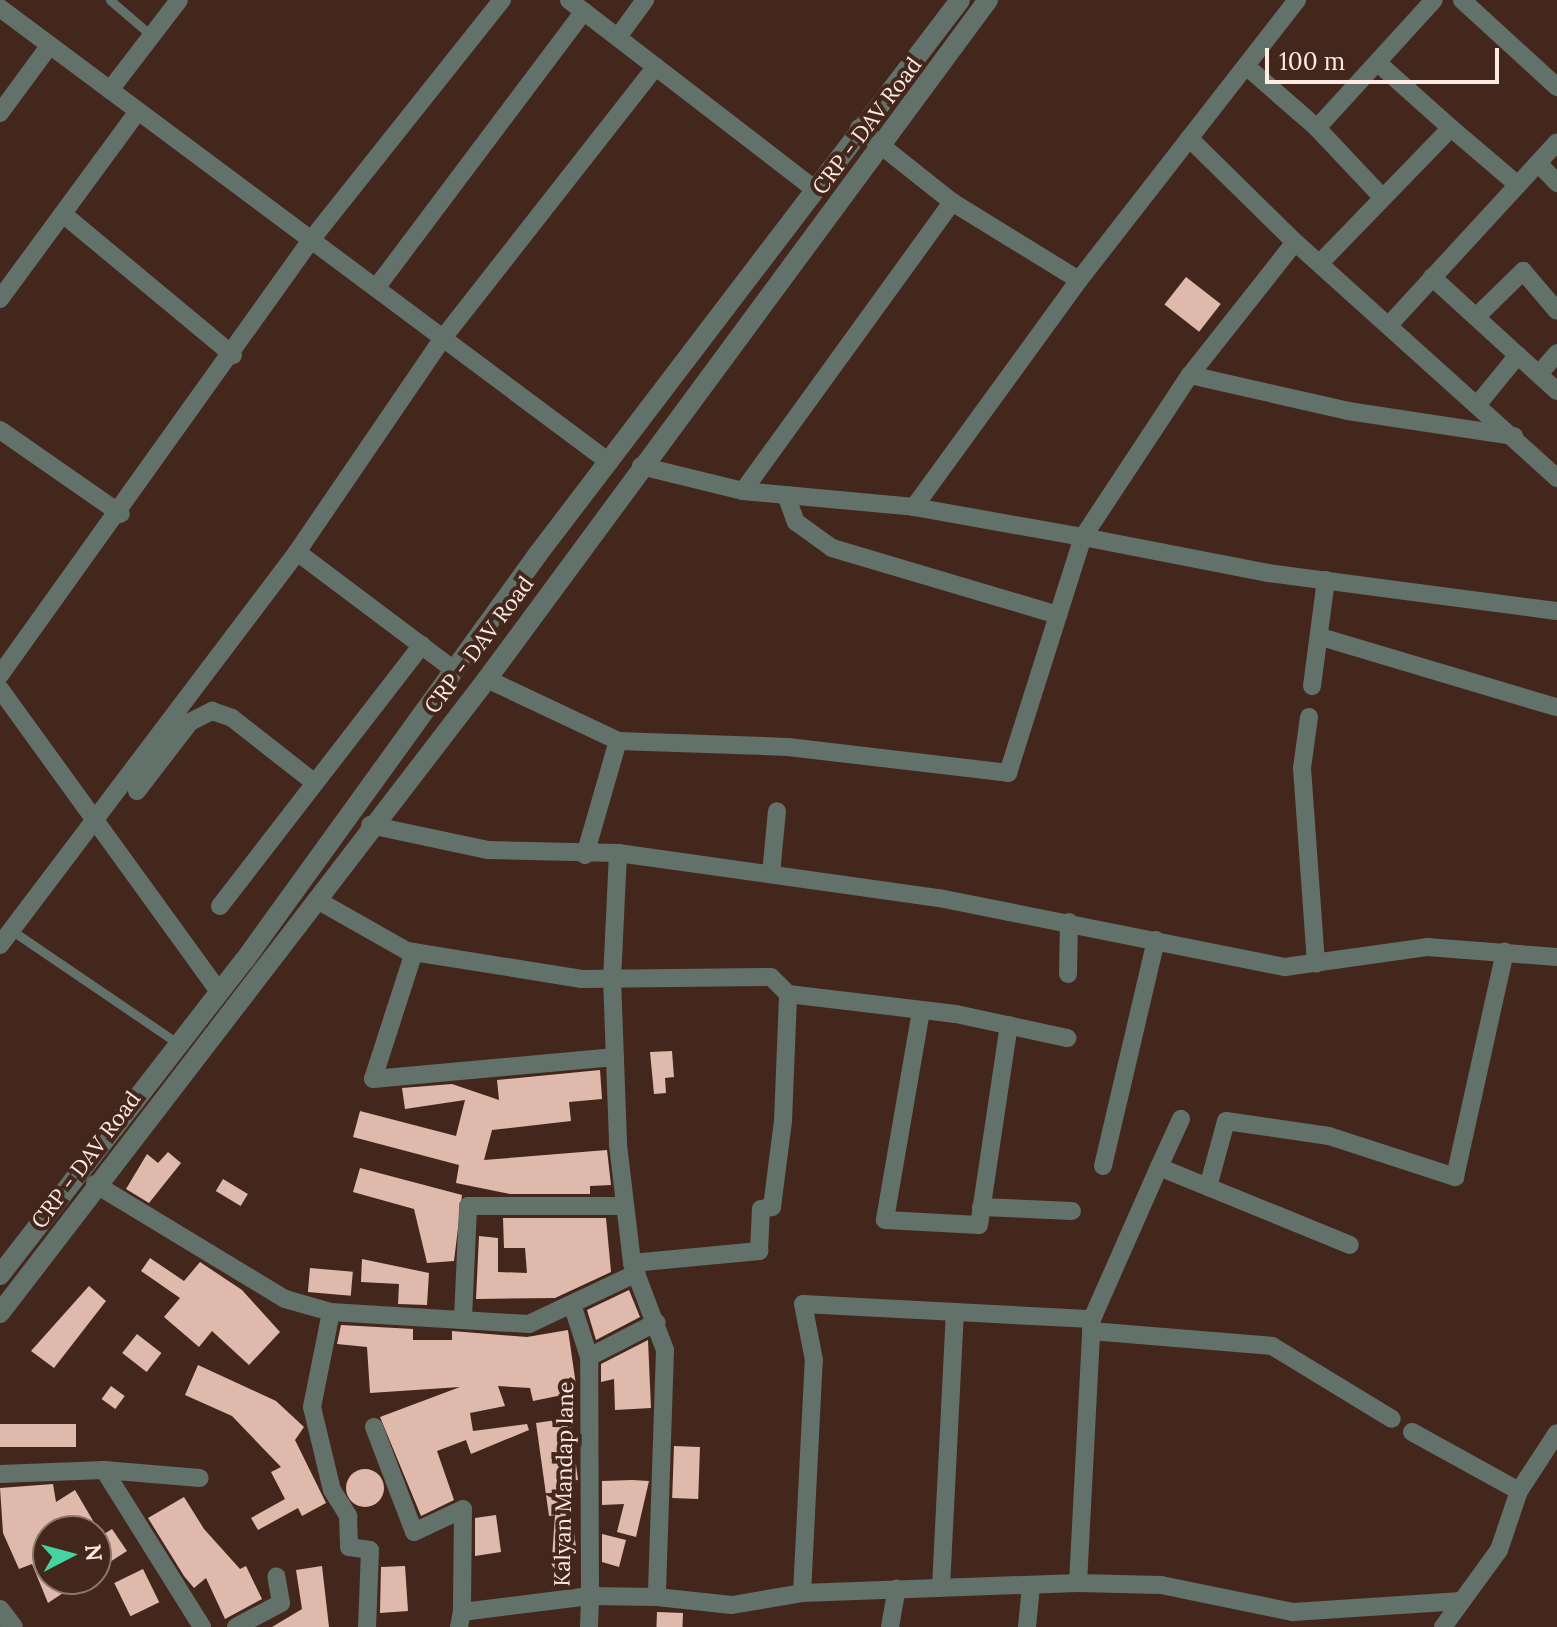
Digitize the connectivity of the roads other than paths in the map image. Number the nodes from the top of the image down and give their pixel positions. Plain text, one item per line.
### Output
1 (110, 0) edge
2 (179, 0) edge
3 (502, 0) edge
4 (645, 0) edge
5 (960, 0) edge
6 (988, 0) edge
7 (1297, 0) edge
8 (1434, 0) edge
9 (1473, 3) edge
10 (576, 6) edge
11 (0, 8) edge
12 (152, 36) junction
13 (618, 37) junction
14 (50, 45) junction
15 (1378, 63) junction
16 (656, 66) junction
17 (1246, 66) junction
18 (1557, 87) edge
19 (110, 90) junction
20 (138, 111) junction
21 (0, 113) edge
22 (859, 128) junction
23 (1317, 128) junction
24 (1451, 128) junction
25 (1189, 138) junction
26 (1557, 142) edge
27 (882, 149) junction
28 (1538, 163) junction
29 (1557, 183) edge
30 (1518, 185) junction
31 (812, 187) junction
32 (1383, 198) junction
33 (952, 202) junction
34 (63, 214) junction
35 (311, 240) junction
36 (1295, 242) junction
37 (1320, 263) junction
38 (1432, 277) junction
39 (1079, 280) junction
40 (376, 288) junction
41 (0, 299) edge
42 (1557, 311) edge
43 (1476, 317) junction
44 (1389, 325) junction
45 (443, 338) junction
46 (1557, 353) edge
47 (233, 355) junction
48 (1518, 355) junction
49 (1539, 374) junction
50 (1190, 375) junction
51 (1557, 391) edge
52 (1478, 404) junction
53 (0, 430) edge
54 (1514, 436) junction
55 (609, 462) junction
56 (641, 466) junction
57 (1557, 478) edge
58 (743, 491) junction
59 (786, 495) junction
60 (914, 507) junction
61 (121, 514) junction
62 (1083, 537) junction
63 (297, 552) junction
64 (523, 575) junction
65 (1326, 580) junction
66 (547, 595) junction
67 (1557, 611) edge
68 (1058, 615) junction
69 (1321, 637) junction
70 (422, 645) junction
71 (453, 669) junction
72 (0, 675) edge
73 (487, 679) junction
74 (1312, 686) dead end
75 (0, 689) edge
76 (1557, 704) edge
77 (1309, 717) dead end
78 (1557, 719) edge
79 (618, 741) junction
80 (315, 783) junction
81 (137, 791) dead end
82 (777, 811) dead end
83 (92, 822) junction
84 (370, 825) junction
85 (618, 853) junction
86 (585, 855) junction
87 (771, 874) junction
88 (317, 900) junction
89 (220, 906) dead end
90 (1069, 922) junction
91 (4, 931) edge
92 (1156, 940) junction
93 (1505, 951) junction
94 (414, 952) junction
95 (1557, 957) edge
96 (1316, 963) junction
97 (1068, 974) dead end
98 (612, 978) junction
99 (219, 991) junction
100 (788, 994) junction
101 (921, 1011) junction
102 (1009, 1025) junction
103 (1067, 1038) dead end
104 (177, 1043) junction
105 (615, 1057) junction
106 (1181, 1119) dead end
107 (1103, 1166) dead end
108 (1159, 1167) junction
109 (95, 1184) junction
110 (1208, 1187) junction
111 (625, 1206) junction
112 (981, 1207) junction
113 (1072, 1211) dead end
114 (1350, 1245) dead end
115 (634, 1268) junction
116 (0, 1275) edge
117 (572, 1304) junction
118 (331, 1312) junction
119 (955, 1312) junction
120 (0, 1313) edge
121 (463, 1318) junction
122 (657, 1322) junction
123 (1092, 1325) junction
124 (589, 1357) junction
125 (1392, 1419) dead end
126 (374, 1427) dead end
127 (1412, 1432) dead end
128 (1555, 1437) edge
129 (104, 1470) junction
130 (0, 1474) edge
131 (200, 1478) dead end
132 (1519, 1491) junction
133 (276, 1576) dead end
134 (1078, 1583) junction
135 (1031, 1586) junction
136 (941, 1587) junction
137 (897, 1589) junction
138 (802, 1593) junction
139 (590, 1596) junction
140 (657, 1597) junction
141 (1462, 1601) junction
142 (0, 1610) edge
143 (461, 1620) edge
144 (13, 1627) edge
145 (202, 1627) edge
146 (236, 1627) edge
147 (367, 1627) edge
148 (589, 1627) edge
149 (890, 1627) edge
150 (1027, 1627) edge
151 (1443, 1627) edge

1 - 12 lane
2 - 12 street
3 - 35 street
4 - 13 street
5 - 22 street, CRP - DAV Road
6 - 27 street, CRP - DAV Road
7 - 17 street
8 - 15 street
9 - 18 street
10 - 13 street
10 - 40 street
11 - 14 street
12 - 19 street
13 - 16 street
14 - 19 street
14 - 21 street
15 - 23 street
15 - 24 street
16 - 31 street
16 - 45 street
17 - 23 street
17 - 25 street
19 - 20 street
20 - 34 street
20 - 35 street
22 - 27 street
22 - 31 street, CRP - DAV Road
23 - 32 street
24 - 30 street
24 - 32 street
25 - 36 street
25 - 39 street
26 - 28 street
27 - 33 street
27 - 56 street, CRP - DAV Road
28 - 29 street
28 - 30 street
30 - 38 street
31 - 55 street, CRP - DAV Road
32 - 37 street
33 - 39 street
33 - 58 street
34 - 41 street
34 - 47 street
35 - 40 street
35 - 47 street
36 - 37 street
36 - 50 street
37 - 44 street
38 - 43 street
38 - 44 street
39 - 60 street
40 - 45 street
42 - 43 street
43 - 48 street
44 - 52 street
45 - 55 street
45 - 63 street
46 - 49 street
47 - 61 street
48 - 49 street
48 - 52 street
49 - 51 street
50 - 54 street
50 - 62 street
52 - 54 street
53 - 61 street
54 - 57 street
55 - 64 street, CRP - DAV Road
56 - 58 street
56 - 66 street, CRP - DAV Road
58 - 59 street
59 - 60 street
59 - 68 street
60 - 62 street
61 - 72 street
62 - 65 street
62 - 68 street
63 - 70 street
63 - 83 street
64 - 66 street
64 - 71 street, CRP - DAV Road
65 - 67 street
65 - 69 street
66 - 73 street, CRP - DAV Road
68 - 79 street
69 - 74 street
69 - 76 street
70 - 71 street
70 - 80 street
71 - 99 street, CRP - DAV Road
73 - 79 street
73 - 84 street, CRP - DAV Road
75 - 83 street
76 - 78 street
77 - 96 street
79 - 86 street
80 - 81 street
80 - 89 street
82 - 87 street
83 - 91 street
83 - 99 street
84 - 86 street
84 - 88 street, CRP - DAV Road
85 - 86 street
85 - 87 street
85 - 98 street
87 - 90 street
88 - 94 street
88 - 109 street, CRP - DAV Road
90 - 92 street
90 - 97 street
91 - 104 lane
92 - 96 street
92 - 107 street
93 - 95 street
93 - 96 street
93 - 110 street
94 - 98 street
94 - 105 street
98 - 100 street
98 - 105 street
99 - 104 street, CRP - DAV Road
100 - 101 street
100 - 115 street
101 - 102 street
101 - 112 street
102 - 103 street
102 - 112 street
104 - 116 street, CRP - DAV Road
105 - 111 street
106 - 108 street
108 - 110 street
108 - 123 street
109 - 118 street
109 - 120 street, CRP - DAV Road
110 - 114 street
111 - 115 street
111 - 121 street
112 - 113 street
115 - 117 street
115 - 122 street
117 - 121 street
117 - 124 street
118 - 121 street
118 - 147 street
119 - 123 street
119 - 136 street
119 - 138 street
122 - 124 street, Kalyan Mandap lane
122 - 140 street
123 - 125 street
123 - 134 street
124 - 139 street, Kalyan Mandap lane
126 - 143 street
127 - 132 street
128 - 132 street
129 - 130 street
129 - 131 street
129 - 145 street
132 - 141 street
133 - 146 street
134 - 135 street
134 - 141 street
135 - 136 street
135 - 150 street
136 - 137 street
137 - 138 street
137 - 149 street
138 - 140 street
139 - 140 street
139 - 143 street, Kalyan Mandap lane
139 - 148 street
141 - 151 street
142 - 144 street

